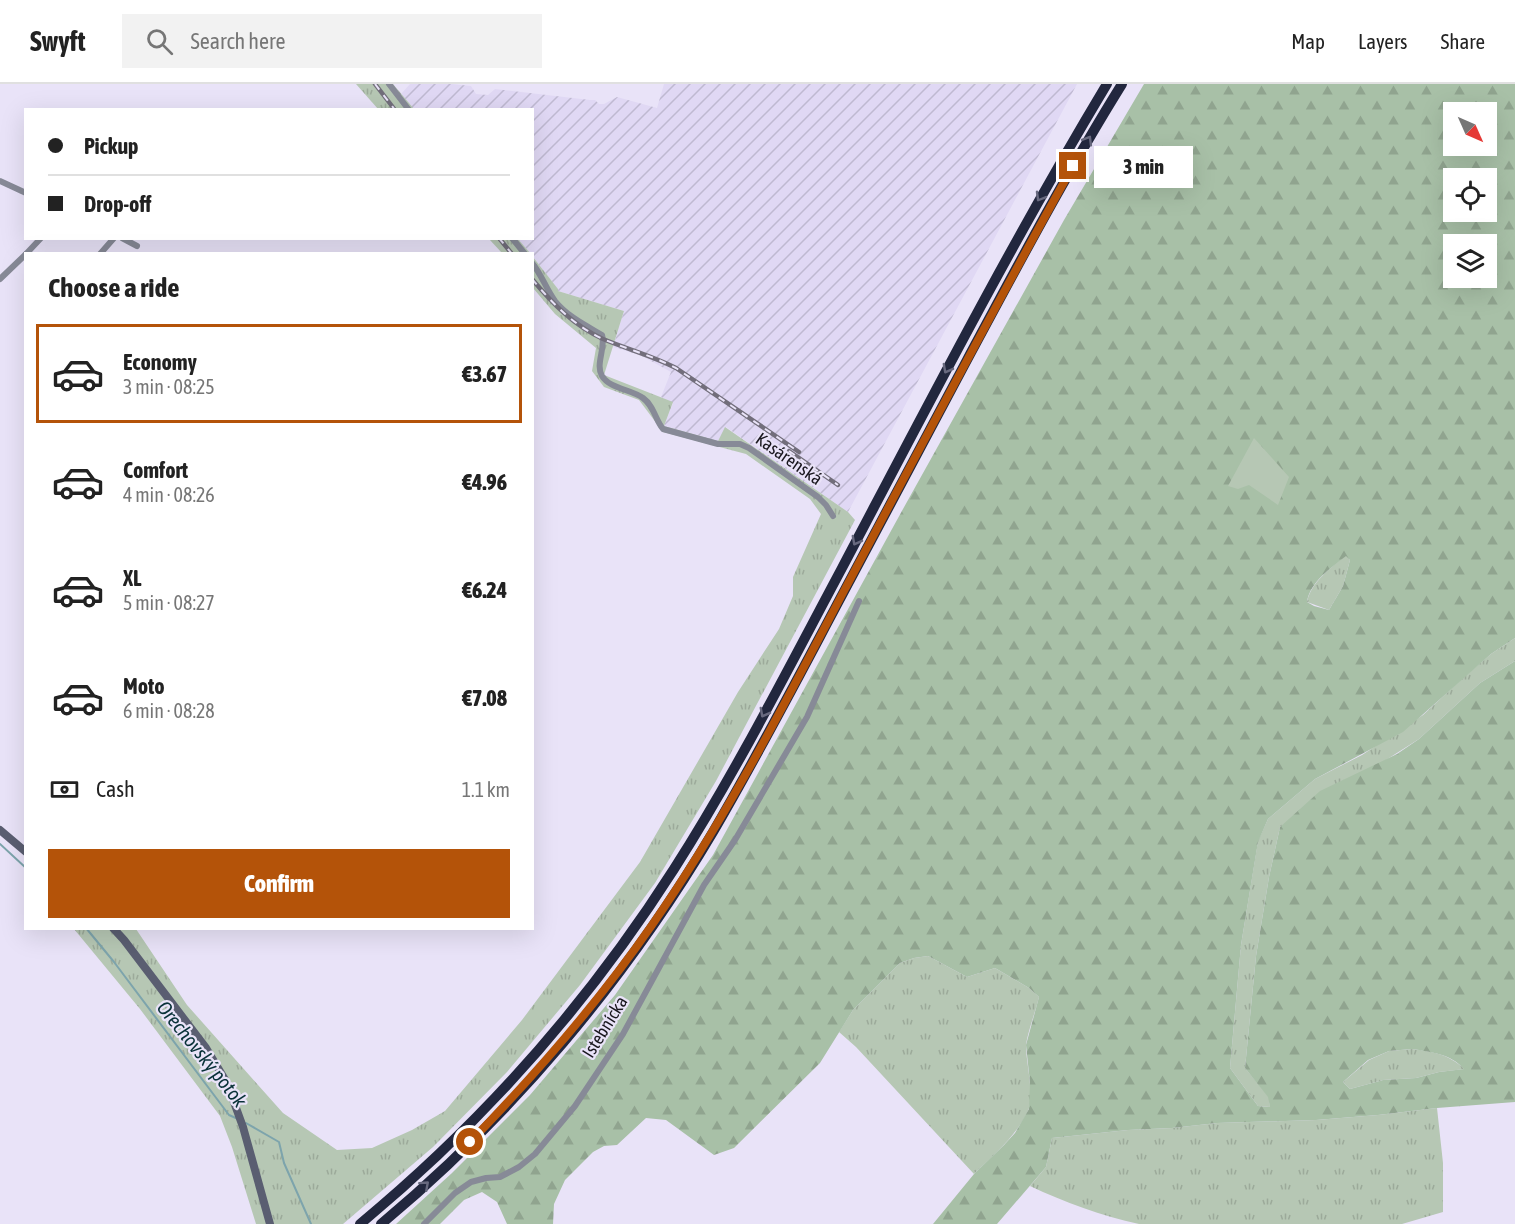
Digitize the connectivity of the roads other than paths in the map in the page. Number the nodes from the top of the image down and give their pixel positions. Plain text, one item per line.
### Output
1 (389, 84) edge
2 (1107, 84) edge
3 (1122, 84) edge
4 (407, 108) edge
5 (0, 181) edge
6 (24, 192) edge
7 (39, 240) edge
8 (112, 240) edge
9 (126, 240) edge
10 (137, 246) dead end
11 (28, 252) edge
12 (102, 252) edge
13 (24, 256) edge
14 (534, 266) edge
15 (0, 279) edge
16 (832, 516) dead end
17 (859, 602) dead end
18 (0, 830) edge
19 (24, 850) edge
20 (115, 930) edge
21 (270, 1224) edge
22 (360, 1224) edge
23 (381, 1224) edge
24 (424, 1224) edge

1 - 4 street
2 -> 22 highway
23 -> 3 highway
5 - 6 street
7 - 11 street
8 - 12 street
9 - 10 street
13 - 15 street
14 - 16 street, Kasárenská
17 - 24 street, Istebnícka
18 - 19 street
20 - 21 street

